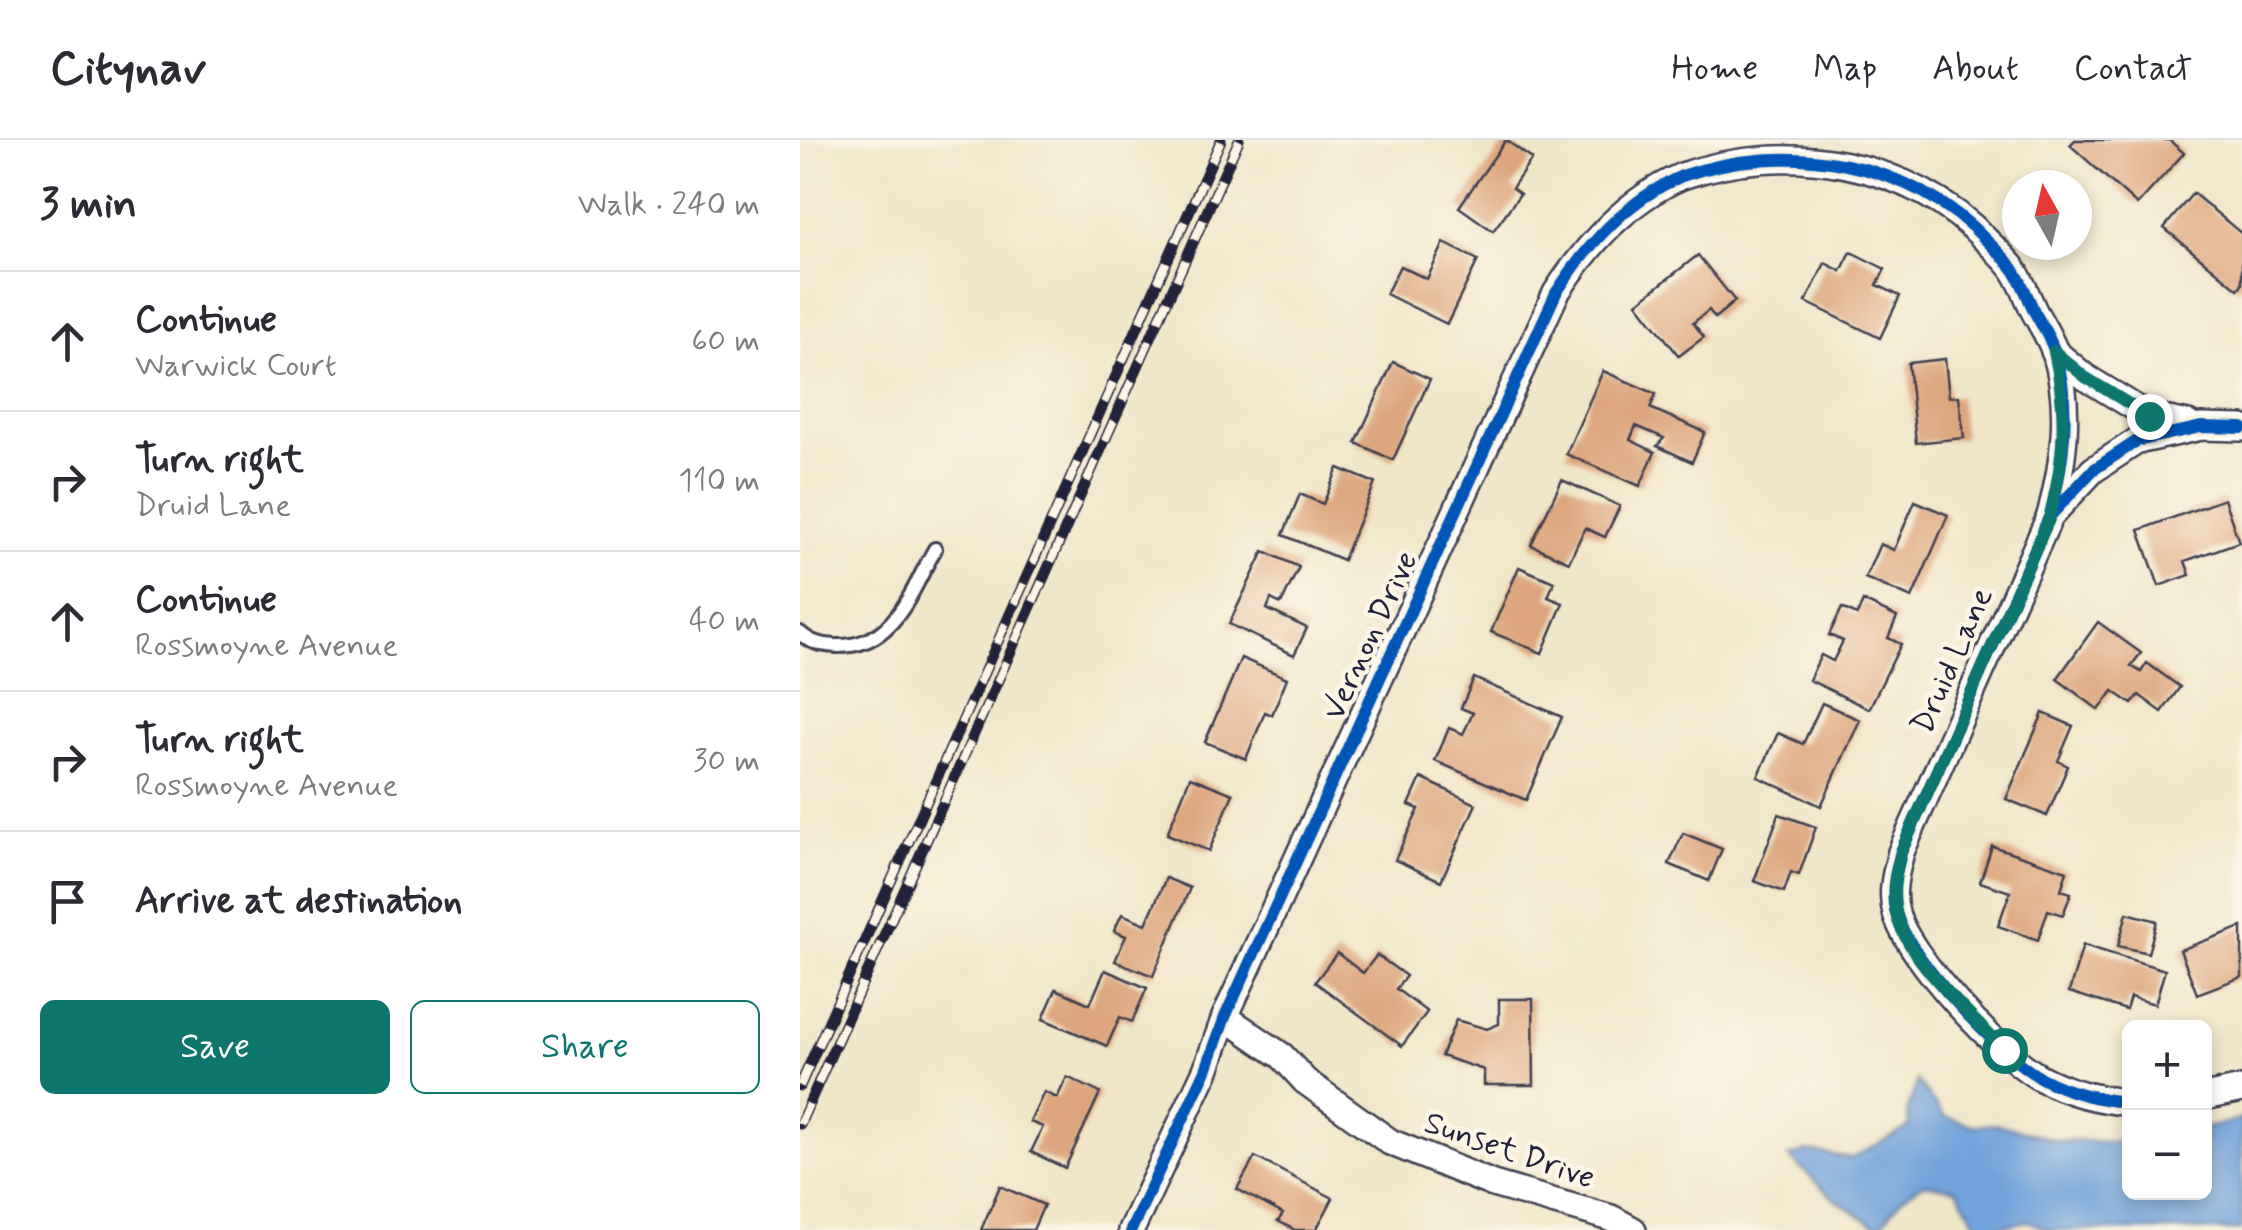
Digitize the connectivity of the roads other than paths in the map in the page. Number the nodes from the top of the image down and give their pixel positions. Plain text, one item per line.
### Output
1 (2054, 351) junction
2 (2201, 427) junction
3 (2242, 428) edge
4 (2050, 516) junction
5 (935, 549) dead end
6 (800, 633) edge
7 (1224, 1017) junction
8 (2242, 1089) edge
9 (2212, 1095) edge
10 (2122, 1101) edge
11 (1131, 1230) edge
12 (1633, 1230) edge

1 - 2 street
1 - 4 street
1 - 7 street, Vernon Drive
2 - 3 street
2 - 4 street, Druid Lane
4 - 10 street, Druid Lane
5 - 6 lane
7 - 11 street, Vernon Drive
7 - 12 street, Sunset Drive
8 - 9 street

